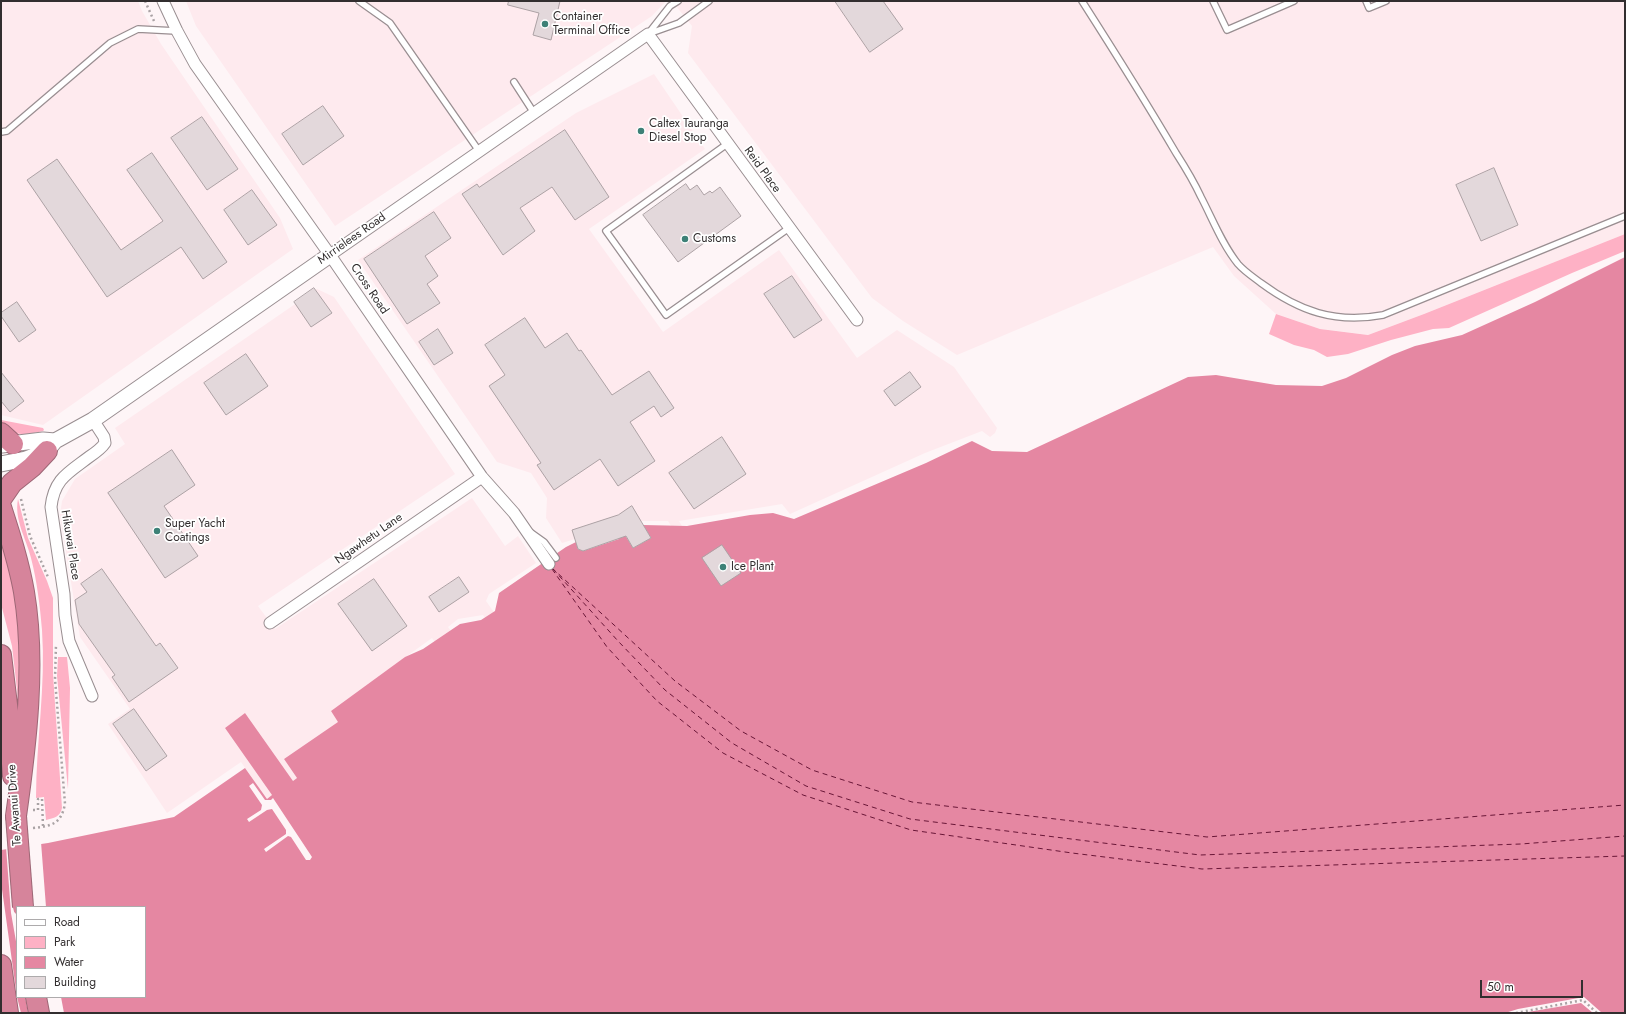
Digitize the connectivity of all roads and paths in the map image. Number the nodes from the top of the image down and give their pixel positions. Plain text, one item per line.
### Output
1 (145, 1) edge
2 (163, 1) edge
3 (359, 1) edge
4 (678, 1) edge
5 (709, 1) edge
6 (1082, 1) edge
7 (1213, 1) edge
8 (1294, 1) edge
9 (1366, 1) edge
10 (1386, 1) edge
11 (159, 30) junction
12 (177, 31) junction
13 (648, 34) junction
14 (514, 82) dead end
15 (534, 113) junction
16 (1, 132) edge
17 (727, 144) junction
18 (479, 151) junction
19 (1625, 216) edge
20 (789, 228) junction
21 (330, 255) junction
22 (857, 320) dead end
23 (93, 420) junction
24 (5, 441) edge
25 (51, 446) junction
26 (1, 464) edge
27 (482, 477) junction
28 (10, 496) edge
29 (1, 507) edge
30 (553, 561) dead end
31 (50, 582) dead end
32 (270, 623) dead end
33 (57, 638) dead end
34 (1, 655) edge
35 (92, 696) dead end
36 (26, 818) junction
37 (43, 827) junction
38 (23, 906) edge
39 (1, 965) edge
40 (36, 998) edge
41 (8, 1013) edge
42 (39, 1013) edge
43 (1516, 1013) edge
44 (1597, 1013) edge

1 - 11 path
2 - 12 street, Cross Road
3 - 18 lane
4 - 13 lane
5 - 13 lane
6 - 19 lane
7 - 8 lane
9 - 10 lane
11 - 12 lane
11 - 16 lane
12 - 21 street, Cross Road
13 - 15 street, Mirrielees Road
13 - 17 street, Reid Place
14 - 15 lane
15 - 18 street, Mirrielees Road
17 - 20 street, Reid Place
17 - 20 lane
18 - 21 street, Mirrielees Road
20 - 22 street, Reid Place
21 - 23 main road, Mirrielees Road
21 - 27 street, Cross Road
23 - 25 main road, Mirrielees Road
23 - 35 street, Hikuwai Place
24 - 25 main road, Mirrielees Road
25 - 26 main road, Mirrielees Road
25 - 28 highway
27 - 30 street, Cross Road
27 - 32 street, Ngawhetu Lane
28 - 31 path
29 - 36 highway
33 - 37 path
34 - 36 highway, Te Awanui Drive
36 - 37 path
36 - 37 path
36 - 38 highway, Te Awanui Drive, bridge
39 - 41 highway
40 - 42 highway
43 - 44 path

